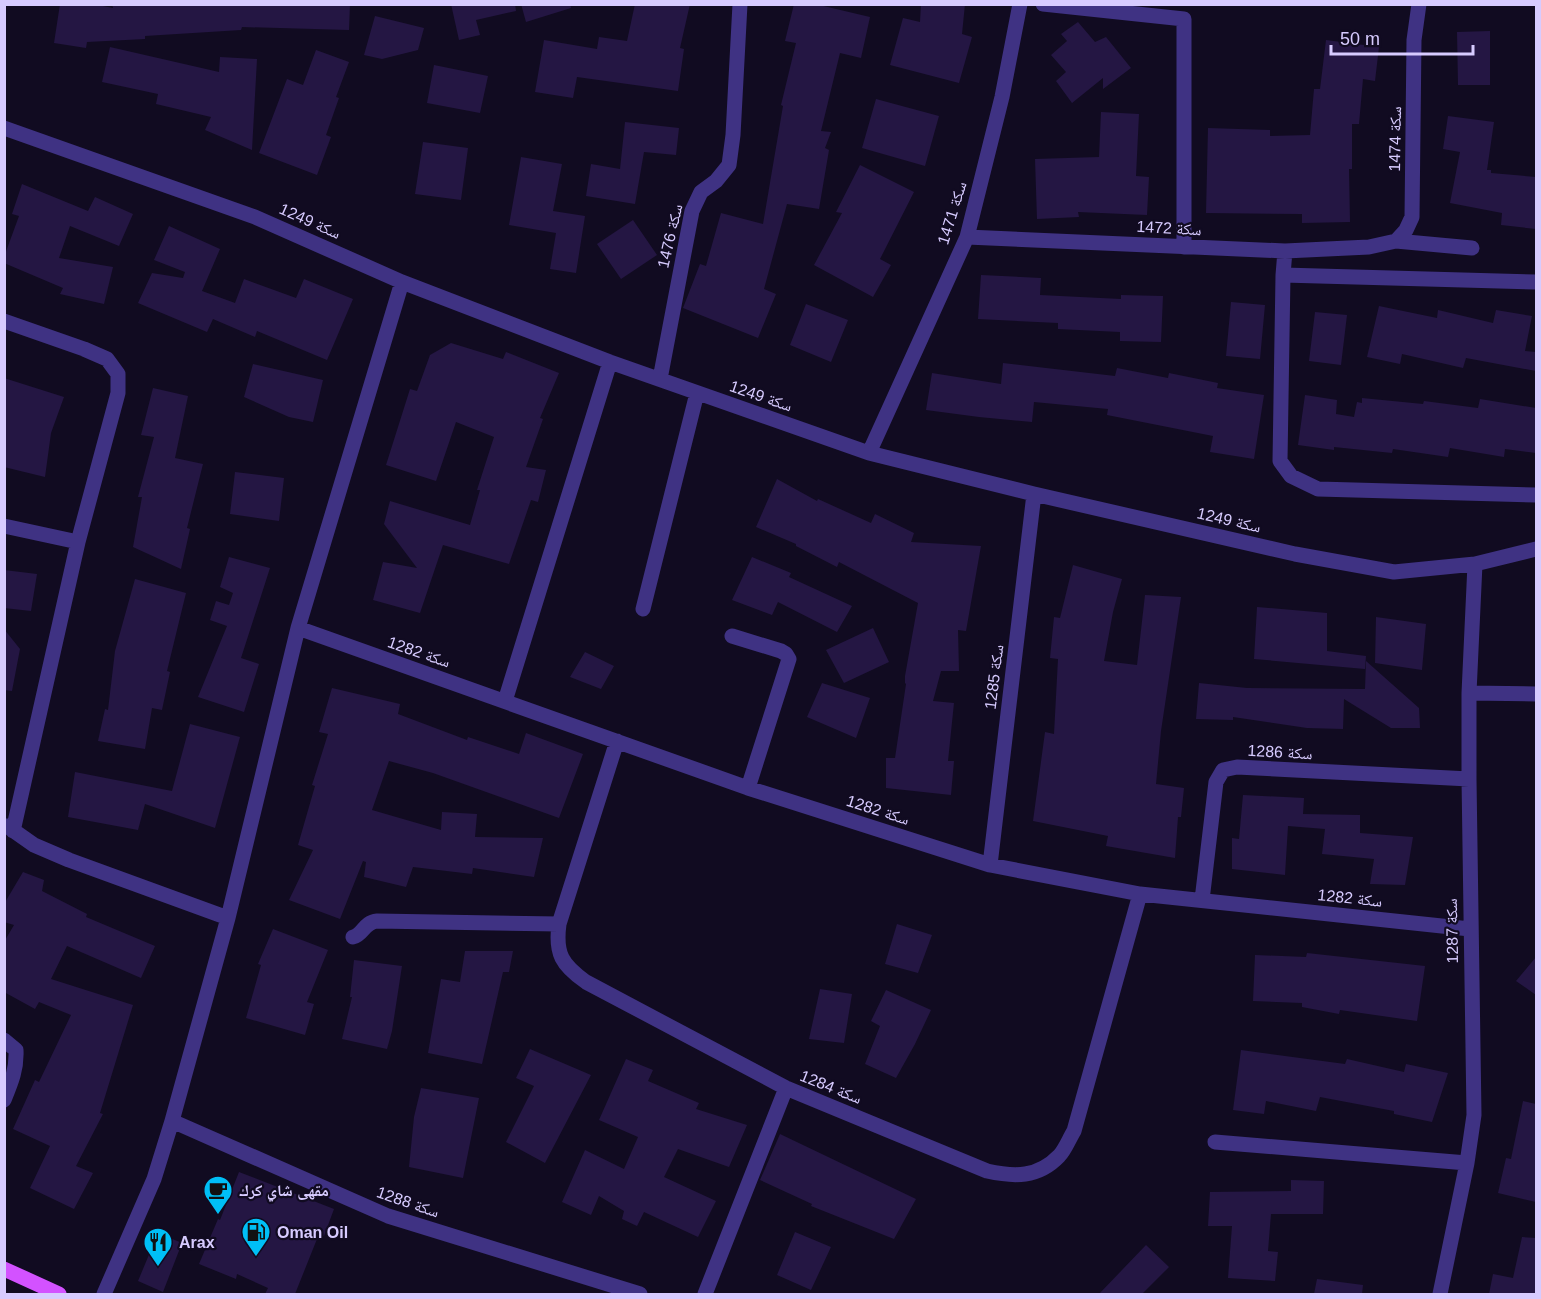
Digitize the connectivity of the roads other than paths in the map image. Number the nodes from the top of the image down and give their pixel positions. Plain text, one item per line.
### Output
1 (740, 4) edge
2 (1020, 4) edge
3 (1043, 4) edge
4 (1419, 4) edge
5 (4, 128) edge
6 (967, 237) junction
7 (1396, 241) junction
8 (1184, 247) junction
9 (1472, 248) dead end
10 (1285, 251) junction
11 (1283, 275) junction
12 (402, 282) junction
13 (1536, 282) edge
14 (4, 321) edge
15 (610, 362) junction
16 (660, 379) junction
17 (697, 393) junction
18 (869, 453) junction
19 (1034, 494) junction
20 (1536, 495) edge
21 (4, 526) edge
22 (78, 542) junction
23 (1536, 549) edge
24 (1475, 564) junction
25 (643, 609) dead end
26 (298, 628) junction
27 (732, 636) dead end
28 (1469, 693) junction
29 (1536, 694) edge
30 (505, 701) junction
31 (617, 741) junction
32 (1469, 779) junction
33 (748, 788) junction
34 (9, 828) edge
35 (990, 865) junction
36 (1140, 894) junction
37 (1202, 900) junction
38 (228, 918) junction
39 (559, 924) junction
40 (1470, 929) junction
41 (352, 937) dead end
42 (4, 1040) edge
43 (786, 1088) junction
44 (4, 1100) edge
45 (172, 1121) junction
46 (1215, 1142) dead end
47 (1467, 1163) junction
48 (4, 1269) edge
49 (60, 1294) edge
50 (104, 1294) edge
51 (640, 1294) edge
52 (705, 1294) edge
53 (1440, 1294) edge

1 - 16 street, سكة 1476
2 - 6 street, سكة 1471
3 - 8 street
4 - 7 street, سكة 1474
5 - 12 street, سكة 1249
6 - 8 street, سكة 1472
6 - 18 street, سكة 1471
7 - 9 street
7 - 10 street, سكة 1472
8 - 10 street, سكة 1472
10 - 11 street
11 - 13 street
11 - 20 street
12 - 15 street, سكة 1249
12 - 26 street
14 - 22 street
15 - 16 street, سكة 1249
15 - 30 street
16 - 17 street, سكة 1249
17 - 18 street, سكة 1249
17 - 25 street
18 - 19 street, سكة 1249
19 - 24 street, سكة 1249
19 - 35 street, سكة 1285
21 - 22 street
22 - 34 street
23 - 24 street, سكة 1249
24 - 28 street, سكة 1287
26 - 30 street, سكة 1282
26 - 38 street
27 - 33 street
28 - 29 street
28 - 32 street, سكة 1287
30 - 31 street, سكة 1282
31 - 33 street, سكة 1282
31 - 39 street, سكة 1284
32 - 37 street, سكة 1286
32 - 40 street, سكة 1287
33 - 35 street, سكة 1282
34 - 38 street
35 - 36 street, سكة 1282
36 - 37 street, سكة 1282
36 - 43 street, سكة 1284
37 - 40 street, سكة 1282
38 - 45 street
39 - 41 street
39 - 43 street, سكة 1284
40 - 47 street, سكة 1287
42 - 44 street
43 - 52 street
45 - 50 street
45 - 51 street, سكة 1288
46 - 47 street
47 - 53 street, سكة 1287
48 - 49 main road

